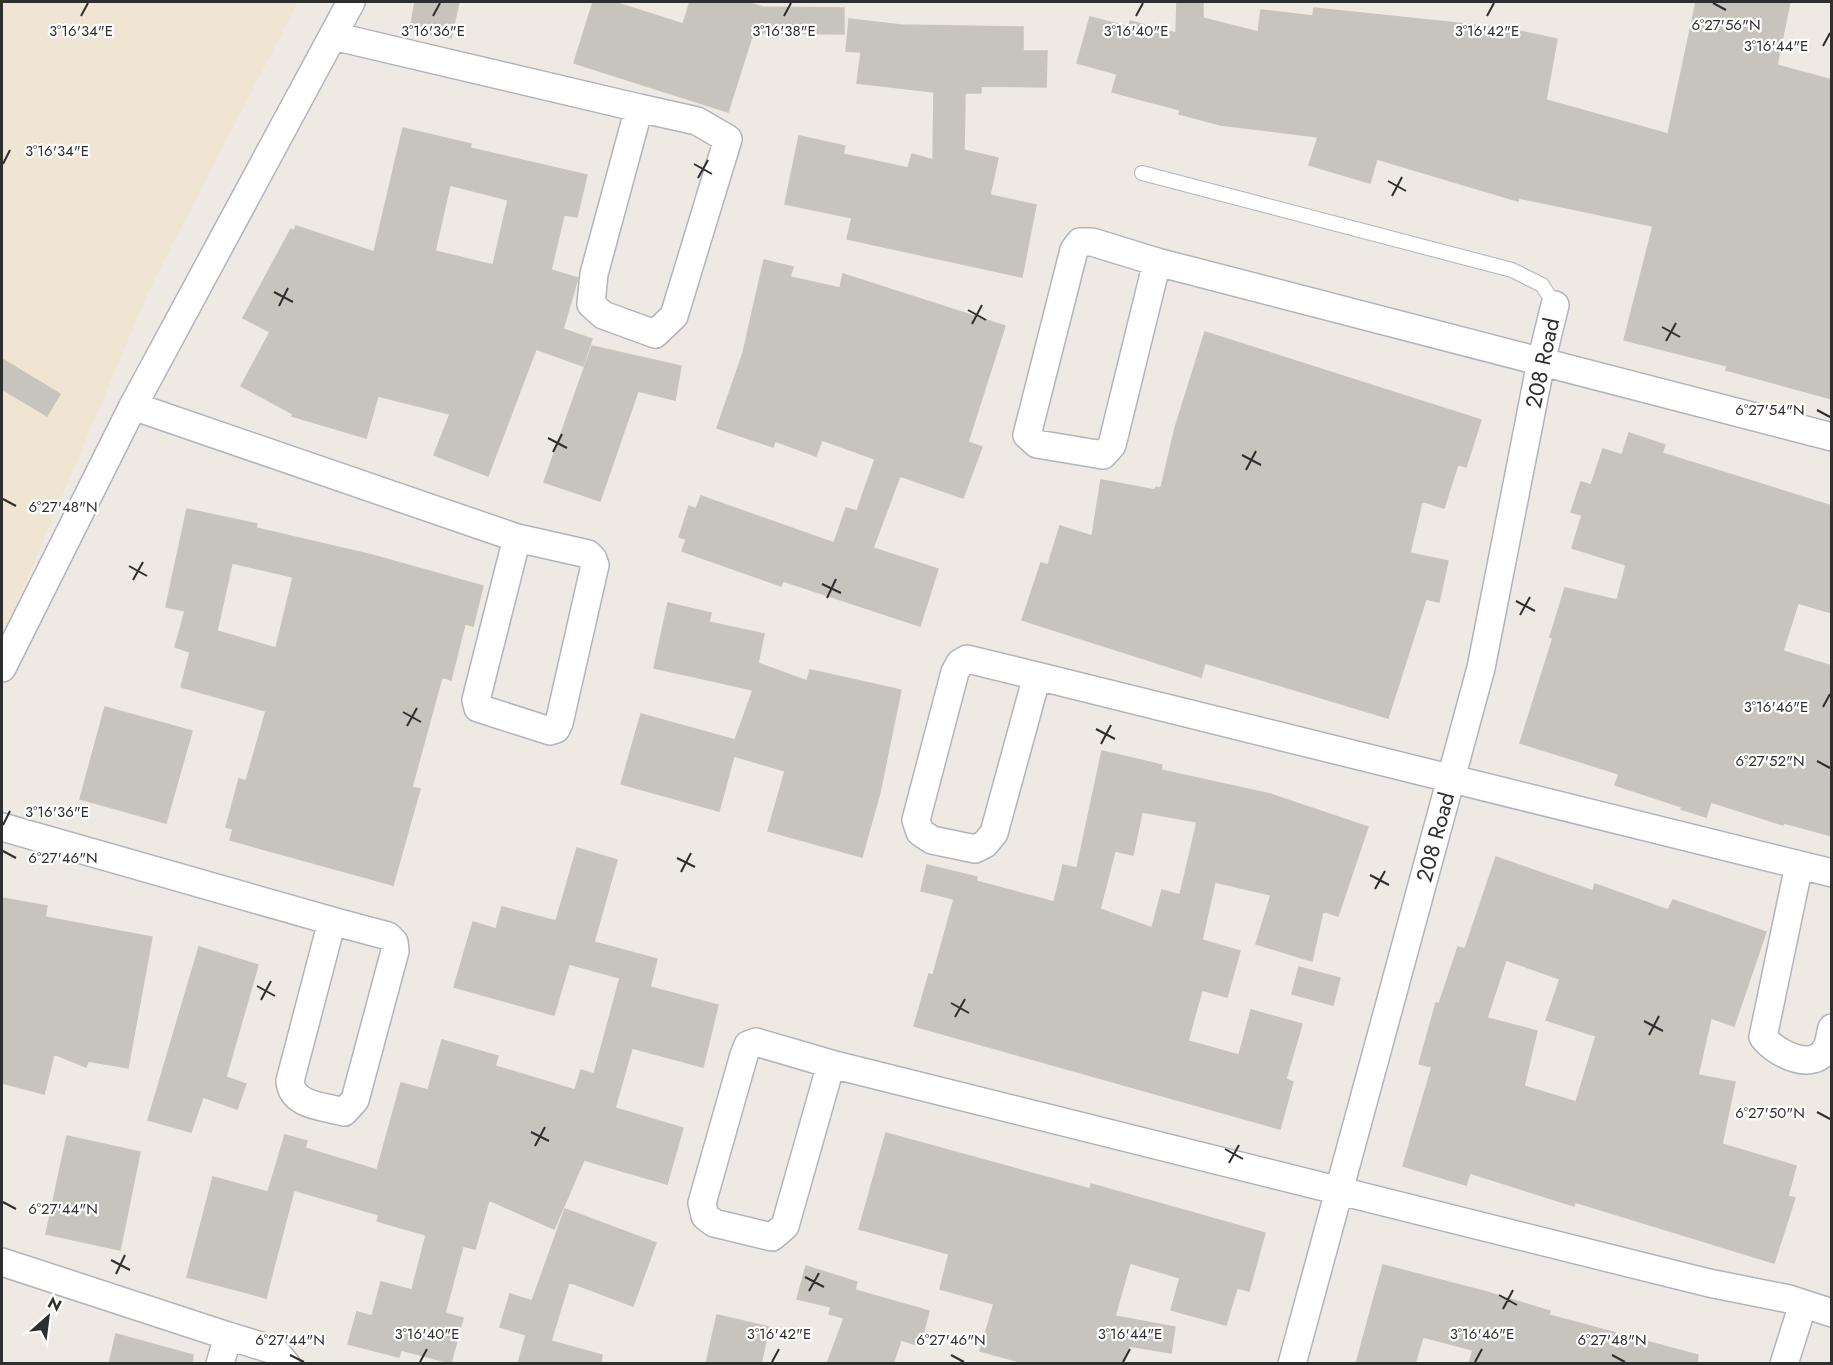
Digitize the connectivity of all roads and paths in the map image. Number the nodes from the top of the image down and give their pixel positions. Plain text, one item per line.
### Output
1 (351, 2) edge
2 (333, 36) junction
3 (639, 108) junction
4 (1142, 173) dead end
5 (1157, 262) junction
6 (1555, 305) joint
7 (1541, 362) junction
8 (133, 406) junction
9 (1832, 437) edge
10 (517, 538) junction
11 (2, 668) edge
12 (1037, 676) junction
13 (1451, 779) junction
14 (2, 827) edge
15 (1799, 865) junction
16 (1832, 873) edge
17 (332, 921) junction
18 (1832, 1028) edge
19 (831, 1064) junction
20 (1339, 1191) junction
21 (2, 1262) edge
22 (1803, 1304) junction
23 (1832, 1313) edge
24 (228, 1336) junction
25 (219, 1364) edge
26 (286, 1364) edge
27 (1292, 1364) edge
28 (1784, 1364) edge

1 - 2 street
2 - 3 street
2 - 8 street
3 - 3 street
4 - 6 lane
5 - 5 street
5 - 7 street
6 - 7 street, 208 Road
7 - 9 street
7 - 13 street, 208 Road
8 - 10 street
8 - 11 street
10 - 10 street
12 - 12 street
12 - 13 street
13 - 15 street
13 - 20 street, 208 Road
14 - 17 street
15 - 16 street
15 - 18 street
17 - 17 street
19 - 19 street
19 - 20 street
20 - 22 street
20 - 27 street, 208 Road
21 - 24 street
22 - 23 street
22 - 28 street
24 - 25 street
24 - 26 street

